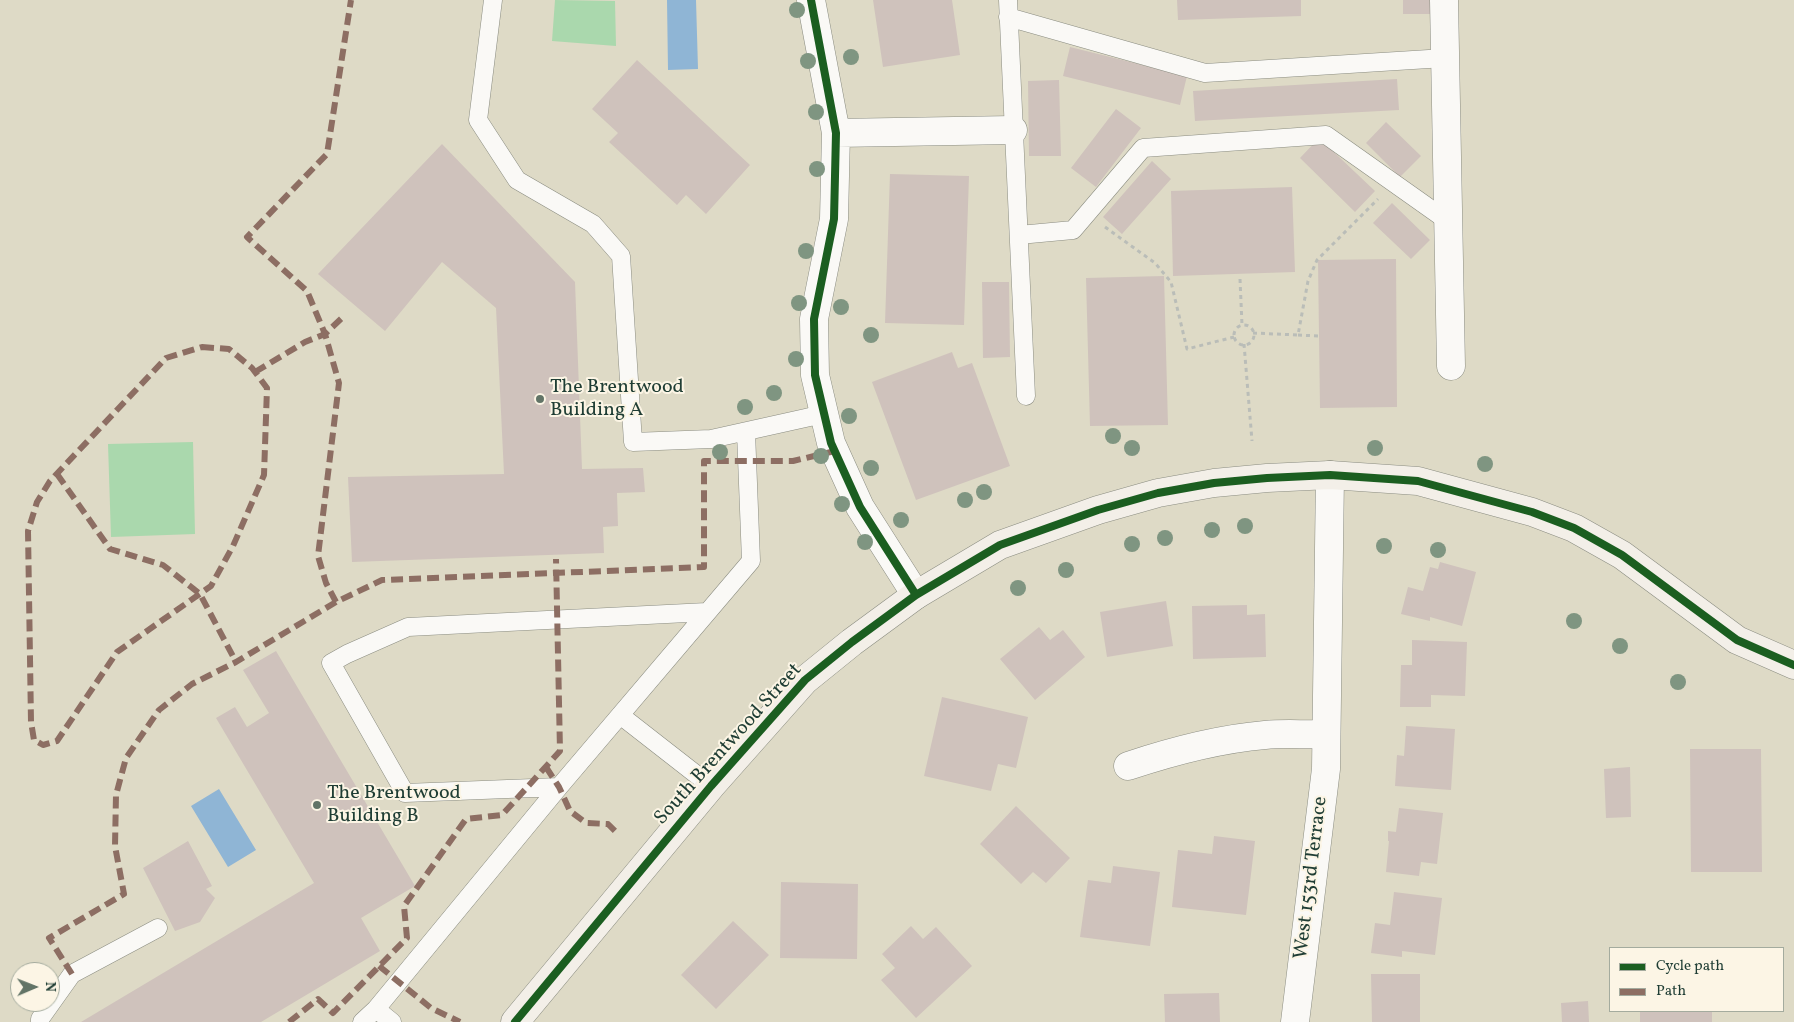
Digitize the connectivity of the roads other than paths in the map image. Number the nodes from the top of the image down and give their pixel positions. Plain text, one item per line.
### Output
1 (493, 0) edge
2 (811, 0) edge
3 (1444, 0) edge
4 (1008, 8) edge
5 (1445, 58) junction
6 (1013, 130) junction
7 (836, 133) junction
8 (1449, 222) junction
9 (1019, 235) junction
10 (1452, 366) dead end
11 (1026, 396) dead end
12 (824, 412) junction
13 (746, 432) junction
14 (1330, 475) junction
15 (916, 595) junction
16 (707, 612) junction
17 (1794, 665) edge
18 (620, 715) junction
19 (1326, 734) junction
20 (1128, 766) dead end
21 (711, 786) junction
22 (559, 787) junction
23 (158, 928) dead end
24 (376, 1009) junction
25 (40, 1022) edge
26 (362, 1022) edge
27 (392, 1022) edge
28 (516, 1022) edge
29 (1294, 1022) edge

1 - 13 lane
2 - 7 street
3 - 5 street
4 - 5 lane
4 - 6 lane
5 - 8 street
6 - 7 street
6 - 9 lane
7 - 12 street
8 - 9 lane
8 - 10 street
9 - 11 lane
12 - 13 lane
12 - 15 street
13 - 16 lane
14 - 15 street, South Brentwood Street
14 - 17 street, South Brentwood Street
14 - 19 street, West 153rd Terrace
15 - 21 street, South Brentwood Street
16 - 18 lane
16 - 22 lane
18 - 21 lane
18 - 22 lane
19 - 20 street
19 - 29 street, West 153rd Terrace
21 - 28 street, South Brentwood Street
22 - 24 lane
23 - 25 lane
24 - 26 lane
24 - 27 lane

